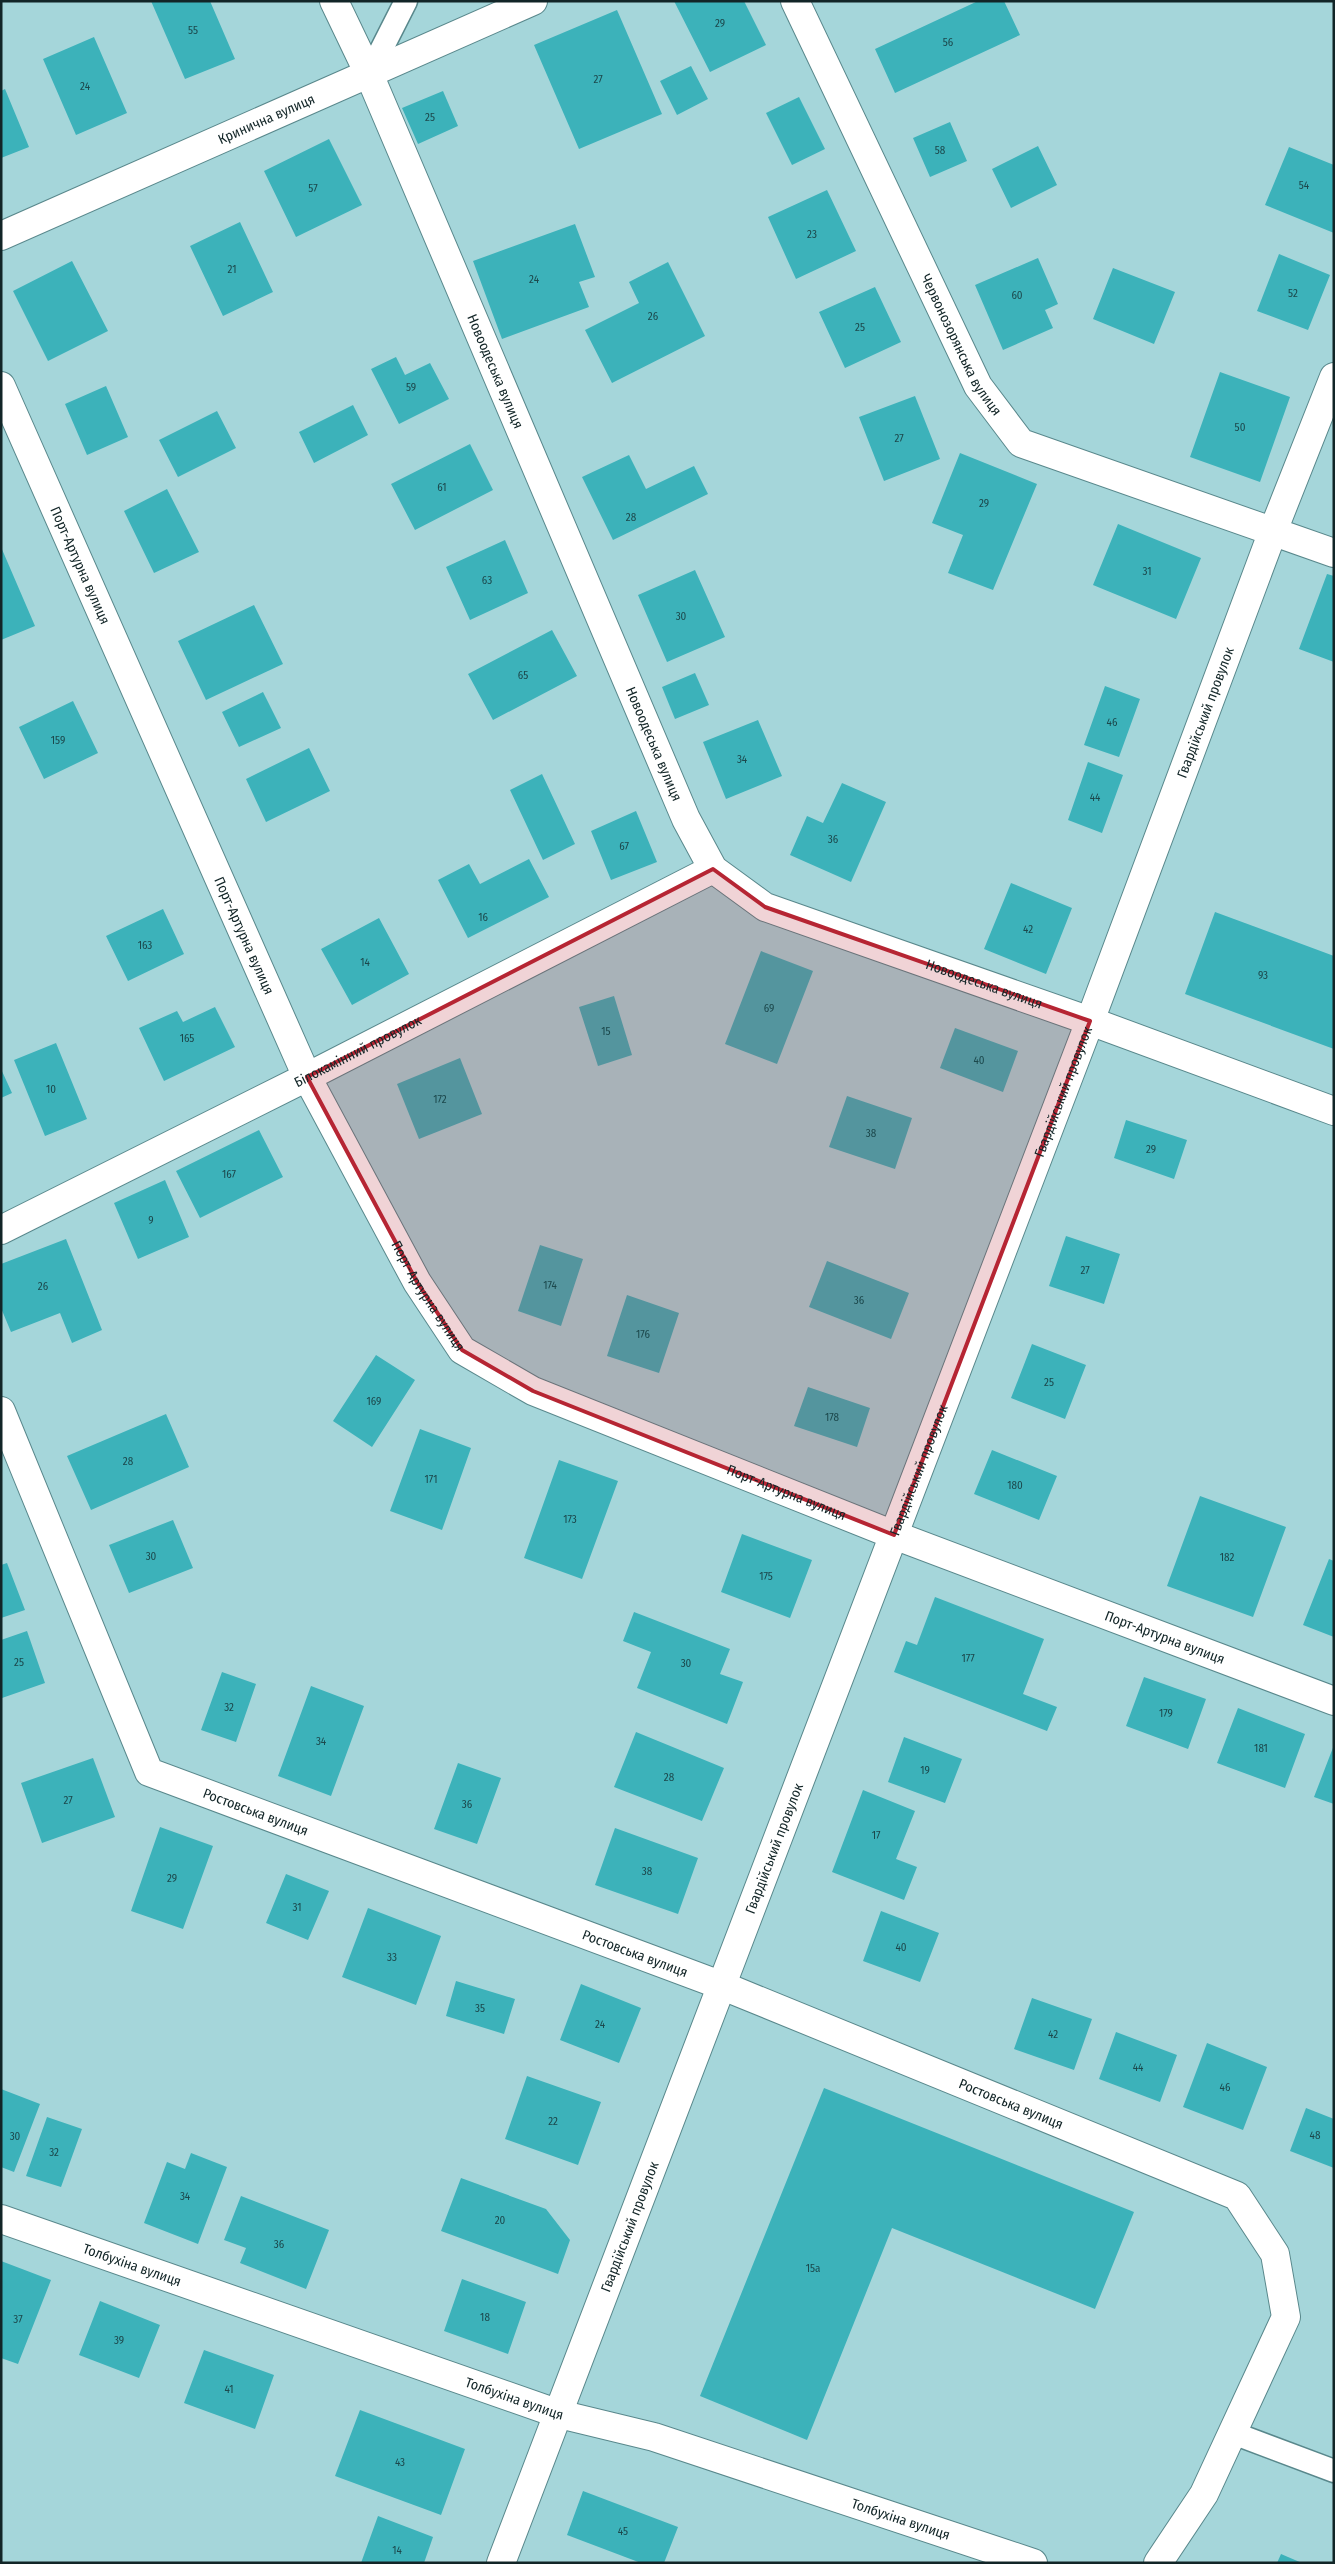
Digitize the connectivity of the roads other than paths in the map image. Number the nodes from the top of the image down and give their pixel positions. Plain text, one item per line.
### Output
1 (334, 1) edge
2 (406, 1) edge
3 (532, 1) edge
4 (795, 1) edge
5 (369, 74) junction
6 (1, 236) edge
7 (1334, 377) edge
8 (1, 386) edge
9 (1273, 531) junction
10 (1334, 553) edge
11 (713, 869) junction
12 (1090, 1021) junction
13 (307, 1077) junction
14 (1334, 1111) edge
15 (1, 1230) edge
16 (1, 1411) edge
17 (894, 1535) junction
18 (1334, 1701) edge
19 (722, 1986) junction
20 (1, 2219) edge
21 (558, 2414) junction
22 (1234, 2432) junction
23 (1334, 2472) edge
24 (501, 2563) edge
25 (1033, 2563) edge
26 (1158, 2563) edge

1 - 5 street, Новоодеська вулиця
2 - 5 lane
3 - 5 street, Кринична вулиця
4 - 9 street, Червонозорянська вулиця
5 - 6 street, Кринична вулиця
5 - 11 street, Новоодеська вулиця
7 - 9 street, Гвардійський провулок
8 - 13 street, Порт-Артурна вулиця
9 - 10 street
9 - 12 street, Гвардійський провулок
11 - 12 street, Новоодеська вулиця
11 - 13 street, Білокамінний провулок
12 - 14 street, Новоодеська вулиця
12 - 17 street, Гвардійський провулок
13 - 15 street, Білокамінний провулок
13 - 17 street, Порт-Артурна вулиця
16 - 19 street, Ростовська вулиця
17 - 18 street, Порт-Артурна вулиця
17 - 19 street, Гвардійський провулок
19 - 21 street, Гвардійський провулок
19 - 22 street, Ростовська вулиця
20 - 21 street, Толбухіна вулиця
21 - 24 street, Гвардійський провулок
21 - 25 street, Толбухіна вулиця
22 - 23 lane
22 - 26 street

